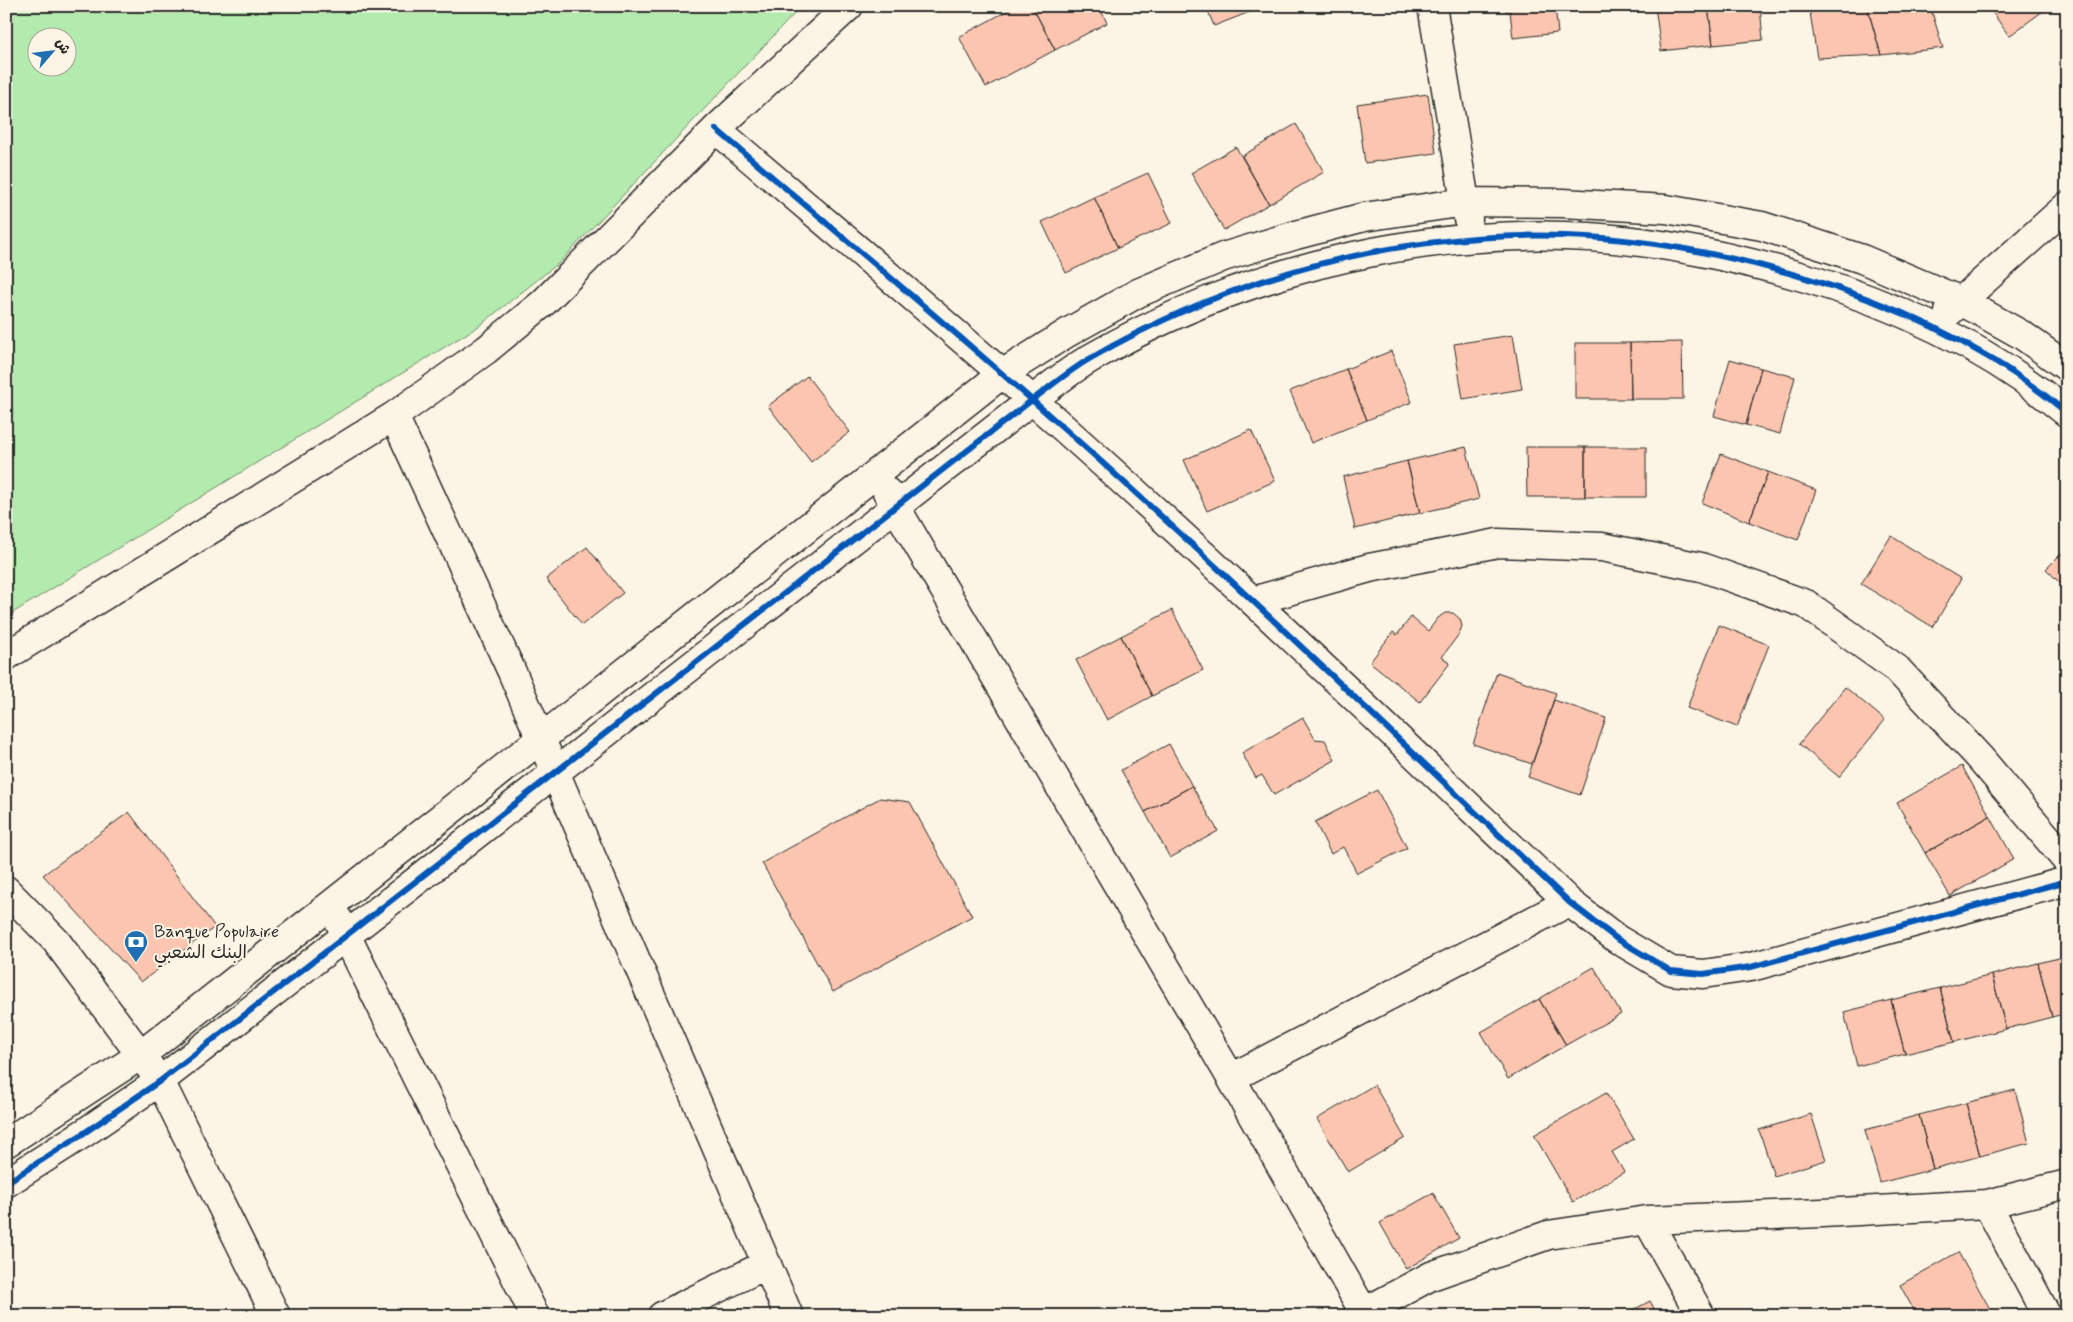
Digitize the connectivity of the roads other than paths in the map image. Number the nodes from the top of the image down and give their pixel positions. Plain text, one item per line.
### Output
1 (849, 6) edge
2 (1432, 6) edge
3 (716, 129) junction
4 (1465, 202) junction
5 (2067, 206) edge
6 (1388, 213) junction
7 (1471, 239) junction
8 (1392, 249) junction
9 (1197, 268) junction
10 (1209, 300) junction
11 (1961, 301) junction
12 (1934, 327) junction
13 (2067, 367) edge
14 (1002, 374) junction
15 (1032, 400) junction
16 (2067, 413) edge
17 (394, 416) junction
18 (876, 474) junction
19 (897, 507) junction
20 (1253, 601) junction
21 (6, 656) edge
22 (541, 738) junction
23 (556, 772) junction
24 (2067, 861) edge
25 (2067, 881) edge
26 (9, 896) edge
27 (1569, 902) junction
28 (331, 904) junction
29 (346, 936) junction
30 (141, 1054) junction
31 (1231, 1078) junction
32 (160, 1080) junction
33 (6, 1143) edge
34 (6, 1183) edge
35 (2067, 1184) edge
36 (1987, 1204) junction
37 (1647, 1220) junction
38 (767, 1264) junction
39 (1362, 1315) edge
40 (276, 1316) edge
41 (535, 1316) edge
42 (662, 1316) edge
43 (789, 1316) edge
44 (1701, 1316) edge
45 (2047, 1316) edge

1 - 3 street
2 - 4 street
3 - 14 street
3 - 17 street
4 - 6 street
4 - 7 street
4 - 11 street
5 - 11 street
6 - 8 street
6 - 9 street
7 - 8 street
7 - 12 street
8 - 10 street
9 - 10 street
9 - 14 street
10 - 15 street
11 - 12 street
11 - 13 street
12 - 16 street
14 - 15 street
14 - 18 street
15 - 19 street
15 - 20 street
17 - 21 street
17 - 22 street
18 - 19 street
18 - 22 street
19 - 23 street
19 - 31 street
20 - 24 street
20 - 27 street
22 - 23 street
22 - 28 street
23 - 29 street
23 - 38 street
25 - 27 street
26 - 30 street
27 - 31 street
28 - 29 street
28 - 30 street
29 - 32 street
29 - 41 street
30 - 32 street
30 - 33 street
31 - 39 street
32 - 34 street
32 - 40 street
35 - 36 street
36 - 37 street
36 - 45 street
37 - 39 street
37 - 44 street
38 - 42 street
38 - 43 street

